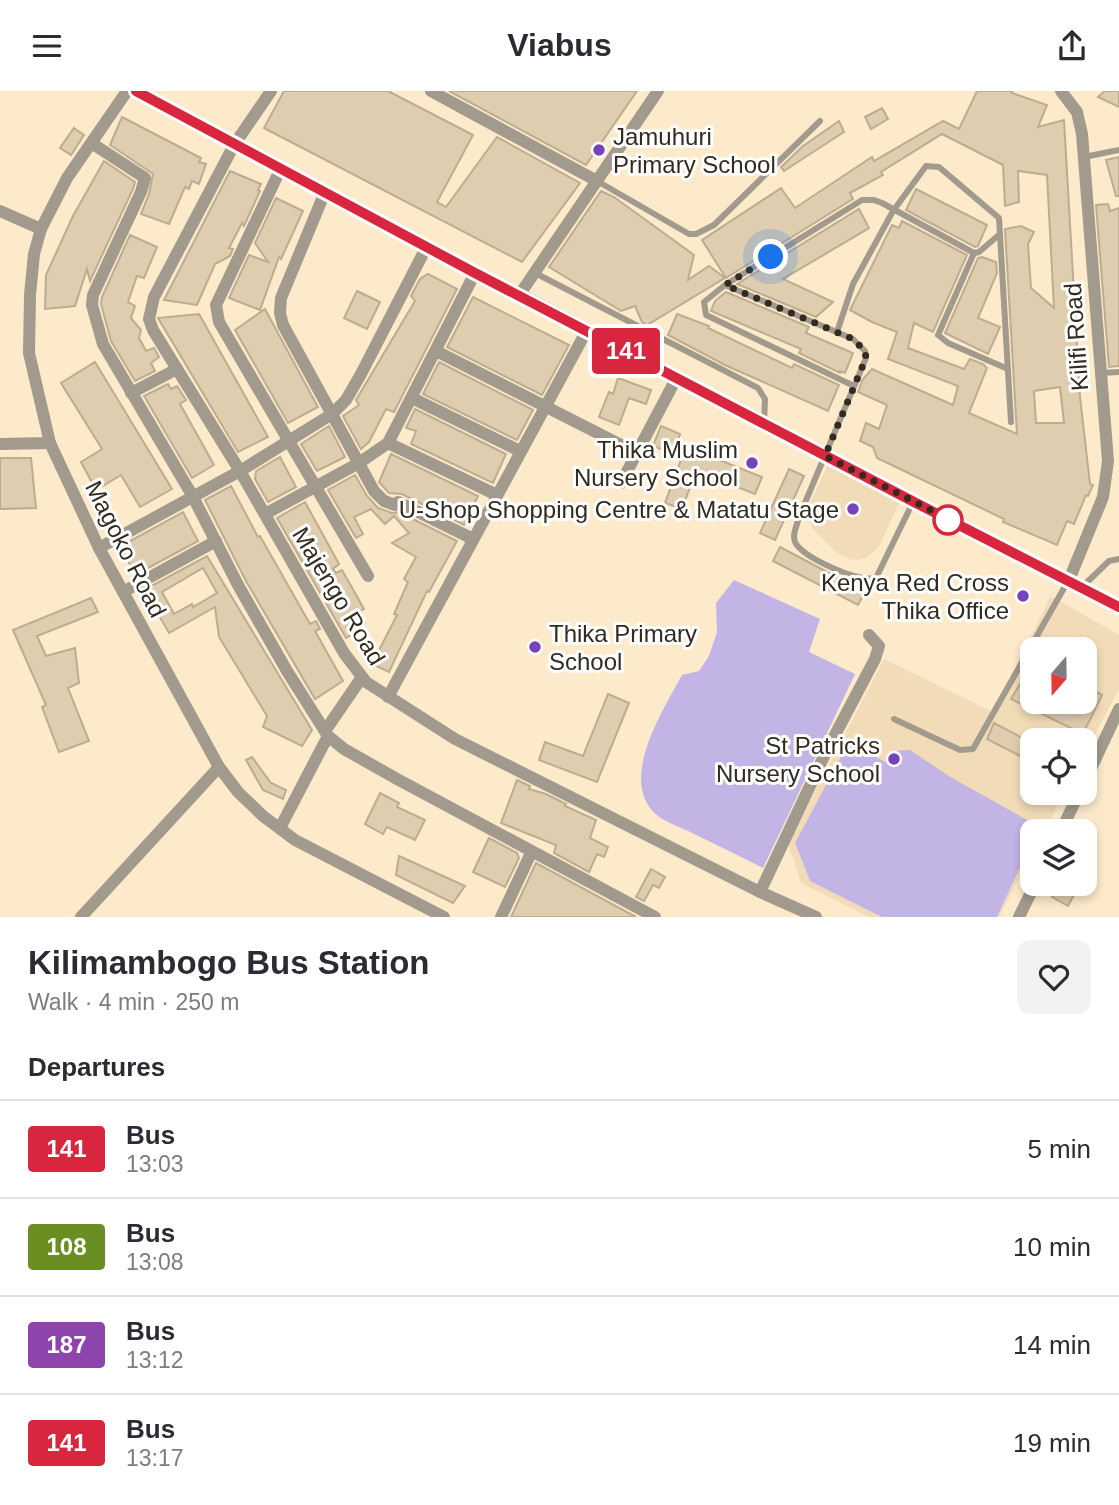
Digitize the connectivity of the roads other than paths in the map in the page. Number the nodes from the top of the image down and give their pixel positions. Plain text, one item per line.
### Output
1 (127, 91) edge
2 (136, 91) edge
3 (271, 91) edge
4 (431, 91) edge
5 (658, 91) edge
6 (1061, 91) edge
7 (820, 121) dead end
8 (93, 143) junction
9 (234, 145) junction
10 (1119, 150) edge
11 (1084, 157) junction
12 (281, 169) junction
13 (597, 181) junction
14 (325, 192) junction
15 (0, 211) edge
16 (893, 211) junction
17 (41, 229) junction
18 (1000, 234) junction
19 (427, 246) junction
20 (974, 253) junction
21 (475, 273) junction
22 (535, 273) junction
23 (725, 285) junction
24 (520, 294) junction
25 (587, 330) junction
26 (837, 332) junction
27 (436, 351) junction
28 (177, 369) junction
29 (1008, 369) junction
30 (1119, 372) edge
31 (1100, 373) junction
32 (677, 377) junction
33 (854, 386) junction
34 (131, 394) junction
35 (412, 398) junction
36 (545, 405) junction
37 (332, 414) junction
38 (1011, 422) dead end
39 (764, 424) junction
40 (288, 441) junction
41 (50, 443) junction
42 (388, 443) junction
43 (0, 444) edge
44 (520, 451) junction
45 (637, 453) junction
46 (825, 456) junction
47 (359, 463) junction
48 (240, 471) junction
49 (621, 483) dead end
50 (315, 487) junction
51 (192, 495) junction
52 (497, 495) junction
53 (914, 502) junction
54 (265, 514) junction
55 (473, 539) junction
56 (216, 541) junction
57 (99, 548) junction
58 (1119, 559) edge
59 (368, 576) dead end
60 (1069, 580) junction
61 (1082, 587) junction
62 (123, 592) junction
63 (1119, 607) edge
64 (869, 635) dead end
65 (362, 677) junction
66 (388, 697) junction
67 (1119, 709) edge
68 (894, 719) dead end
69 (327, 733) junction
70 (1097, 756) edge
71 (219, 767) junction
72 (280, 828) junction
73 (531, 852) junction
74 (760, 892) junction
75 (1029, 896) edge
76 (801, 914) edge
77 (81, 917) edge
78 (444, 917) edge
79 (501, 917) edge
80 (655, 917) edge
81 (816, 917) edge
82 (1019, 917) edge

1 - 8 street, Magoko Road
2 - 9 street
3 - 9 street, Majengo Road
4 - 13 street
5 - 13 street
6 - 11 street, Kilifi Road
7 - 13 lane
8 - 17 street, Magoko Road
8 - 34 street
9 - 12 street
9 - 28 street, Majengo Road
10 - 11 lane
11 - 31 street, Kilifi Road
12 - 14 street
12 - 40 street
13 - 22 street
14 - 19 street
14 - 37 street
15 - 17 street
16 - 18 lane
16 - 20 lane
16 - 23 lane
16 - 26 lane
17 - 41 street, Magoko Road
18 - 20 lane
18 - 29 lane
19 - 21 street
19 - 37 street
20 - 29 lane
21 - 24 street
21 - 27 street
22 - 24 street
22 - 39 lane
23 - 26 lane
23 - 33 lane
24 - 25 street
25 - 32 street
25 - 36 street
26 - 33 lane
27 - 35 street
27 - 36 street
28 - 34 street
28 - 48 street, Majengo Road
29 - 38 lane
30 - 31 lane
31 - 60 street, Kilifi Road
32 - 39 street
32 - 45 street
33 - 46 lane
34 - 51 street
35 - 42 street
35 - 44 street
36 - 44 street
36 - 45 street
37 - 40 street
37 - 47 street
39 - 46 street
40 - 48 street
40 - 50 street
41 - 43 street
41 - 57 street, Magoko Road
42 - 47 street
42 - 52 street
44 - 52 street
45 - 49 street
46 - 53 street
46 - 53 lane
47 - 50 street
47 - 55 street
48 - 51 street
48 - 54 street, Majengo Road
50 - 54 street
50 - 59 street
51 - 56 street
51 - 57 street
52 - 55 street
53 - 60 street
54 - 65 street, Majengo Road
55 - 66 street
56 - 62 street
56 - 69 street
57 - 62 street, Magoko Road
58 - 61 lane
60 - 61 street
60 - 68 lane
61 - 63 street
62 - 71 street, Magoko Road
64 - 74 street
65 - 66 street, Majengo Road
65 - 69 street
66 - 74 street, Majengo Road
67 - 70 street
69 - 72 street
69 - 73 street
71 - 72 street, Magoko Road
71 - 77 street
72 - 78 street, Magoko Road
73 - 79 street
73 - 80 street
74 - 76 street, Majengo Road
75 - 82 street
76 - 81 street, Majengo Road

